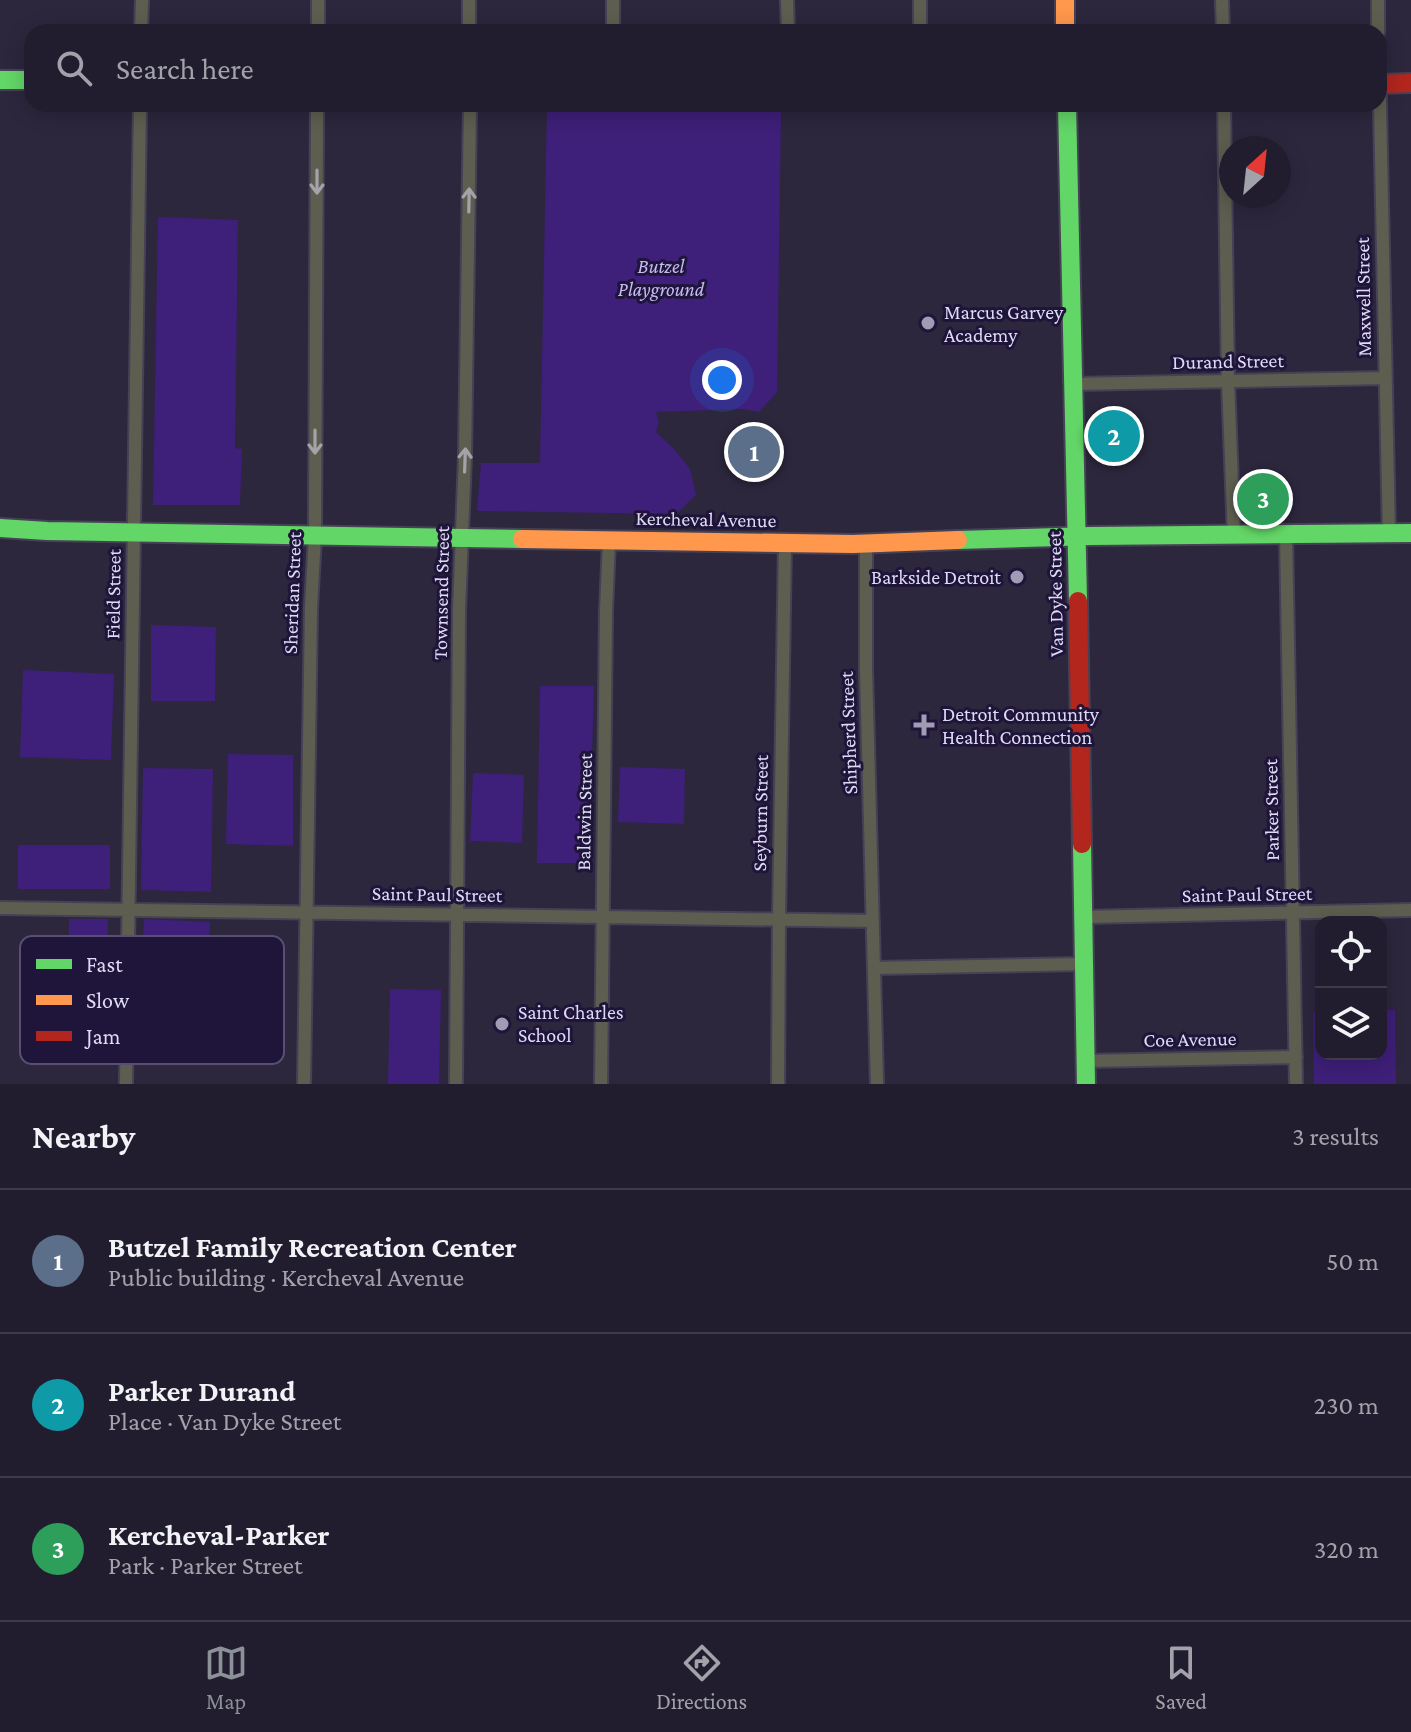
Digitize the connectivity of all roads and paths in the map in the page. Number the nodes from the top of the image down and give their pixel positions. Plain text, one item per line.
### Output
1 (142, 0) edge
2 (318, 0) edge
3 (469, 0) edge
4 (613, 0) edge
5 (787, 0) edge
6 (920, 0) edge
7 (1065, 0) edge
8 (1222, 0) edge
9 (1378, 0) edge
10 (141, 24) edge
11 (318, 24) edge
12 (469, 24) edge
13 (613, 24) edge
14 (788, 24) edge
15 (920, 24) edge
16 (1065, 24) edge
17 (1223, 24) edge
18 (1378, 24) edge
19 (0, 80) edge
20 (24, 80) edge
21 (1411, 83) edge
22 (1387, 84) edge
23 (140, 112) edge
24 (317, 112) edge
25 (470, 112) edge
26 (1067, 112) edge
27 (1224, 112) edge
28 (1380, 112) edge
29 (1385, 378) junction
30 (1228, 381) junction
31 (1073, 384) junction
32 (0, 528) edge
33 (134, 532) junction
34 (1411, 533) edge
35 (1389, 534) junction
36 (315, 535) junction
37 (1286, 535) junction
38 (1234, 536) junction
39 (1077, 537) junction
40 (462, 538) junction
41 (609, 540) junction
42 (785, 542) junction
43 (866, 544) junction
44 (0, 908) edge
45 (129, 910) junction
46 (1411, 910) edge
47 (307, 912) junction
48 (1293, 913) junction
49 (457, 914) junction
50 (603, 916) junction
51 (1083, 917) junction
52 (779, 919) junction
53 (873, 921) junction
54 (129, 936) edge
55 (1084, 964) junction
56 (875, 968) junction
57 (1296, 1057) junction
58 (1086, 1061) junction
59 (126, 1064) edge
60 (126, 1084) edge
61 (304, 1084) edge
62 (456, 1084) edge
63 (601, 1084) edge
64 (778, 1084) edge
65 (877, 1084) edge
66 (1086, 1084) edge
67 (1296, 1084) edge

1 - 10 street
2 - 11 street
3 - 12 street
4 - 13 street
5 - 14 street
6 - 15 street
7 - 16 street
8 - 17 street
9 - 18 street
19 - 20 street
21 - 22 street
23 - 33 street, Field Street
24 -> 36 street, Sheridan Street
40 -> 25 street, Townsend Street
26 - 31 street, Van Dyke Street
27 - 30 street
28 - 29 street, Maxwell Street
29 - 30 street, Durand Street
29 - 35 street, Maxwell Street
30 - 31 street, Durand Street
30 - 38 street
31 - 39 street, Van Dyke Street
32 - 33 street, Kercheval Avenue
33 - 36 street, Kercheval Avenue
33 - 45 street, Field Street
34 - 35 street, Kercheval Avenue
35 - 37 street, Kercheval Avenue
36 - 40 street, Kercheval Avenue
36 - 47 street, Sheridan Street
37 - 38 street, Kercheval Avenue
37 - 48 street, Parker Street
38 - 39 street, Kercheval Avenue
39 - 43 street, Kercheval Avenue
39 - 51 street, Van Dyke Street
40 - 41 street, Kercheval Avenue
40 - 49 street, Townsend Street
41 - 42 street, Kercheval Avenue
41 - 50 street, Baldwin Street
42 - 43 street, Kercheval Avenue
42 - 52 street, Seyburn Street
43 - 53 street, Shipherd Street
44 - 45 street, Saint Paul Street
45 - 47 street, Saint Paul Street
45 - 54 street, Field Street
46 - 48 street, Saint Paul Street
47 - 49 street, Saint Paul Street
47 - 61 street, Sheridan Street
48 - 51 street, Saint Paul Street
48 - 57 street, Parker Street
49 - 50 street, Saint Paul Street
49 - 62 street, Townsend Street
50 - 52 street, Saint Paul Street
50 - 63 street, Baldwin Street
51 - 55 street, Van Dyke Street
52 - 53 street, Saint Paul Street
52 - 64 street, Seyburn Street
53 - 56 street, Shipherd Street
55 - 56 street
55 - 58 street, Van Dyke Street
56 - 65 street
57 - 58 street, Coe Avenue
57 - 67 street, Parker Street
58 - 66 street, Van Dyke Street
59 - 60 street, Field Street

